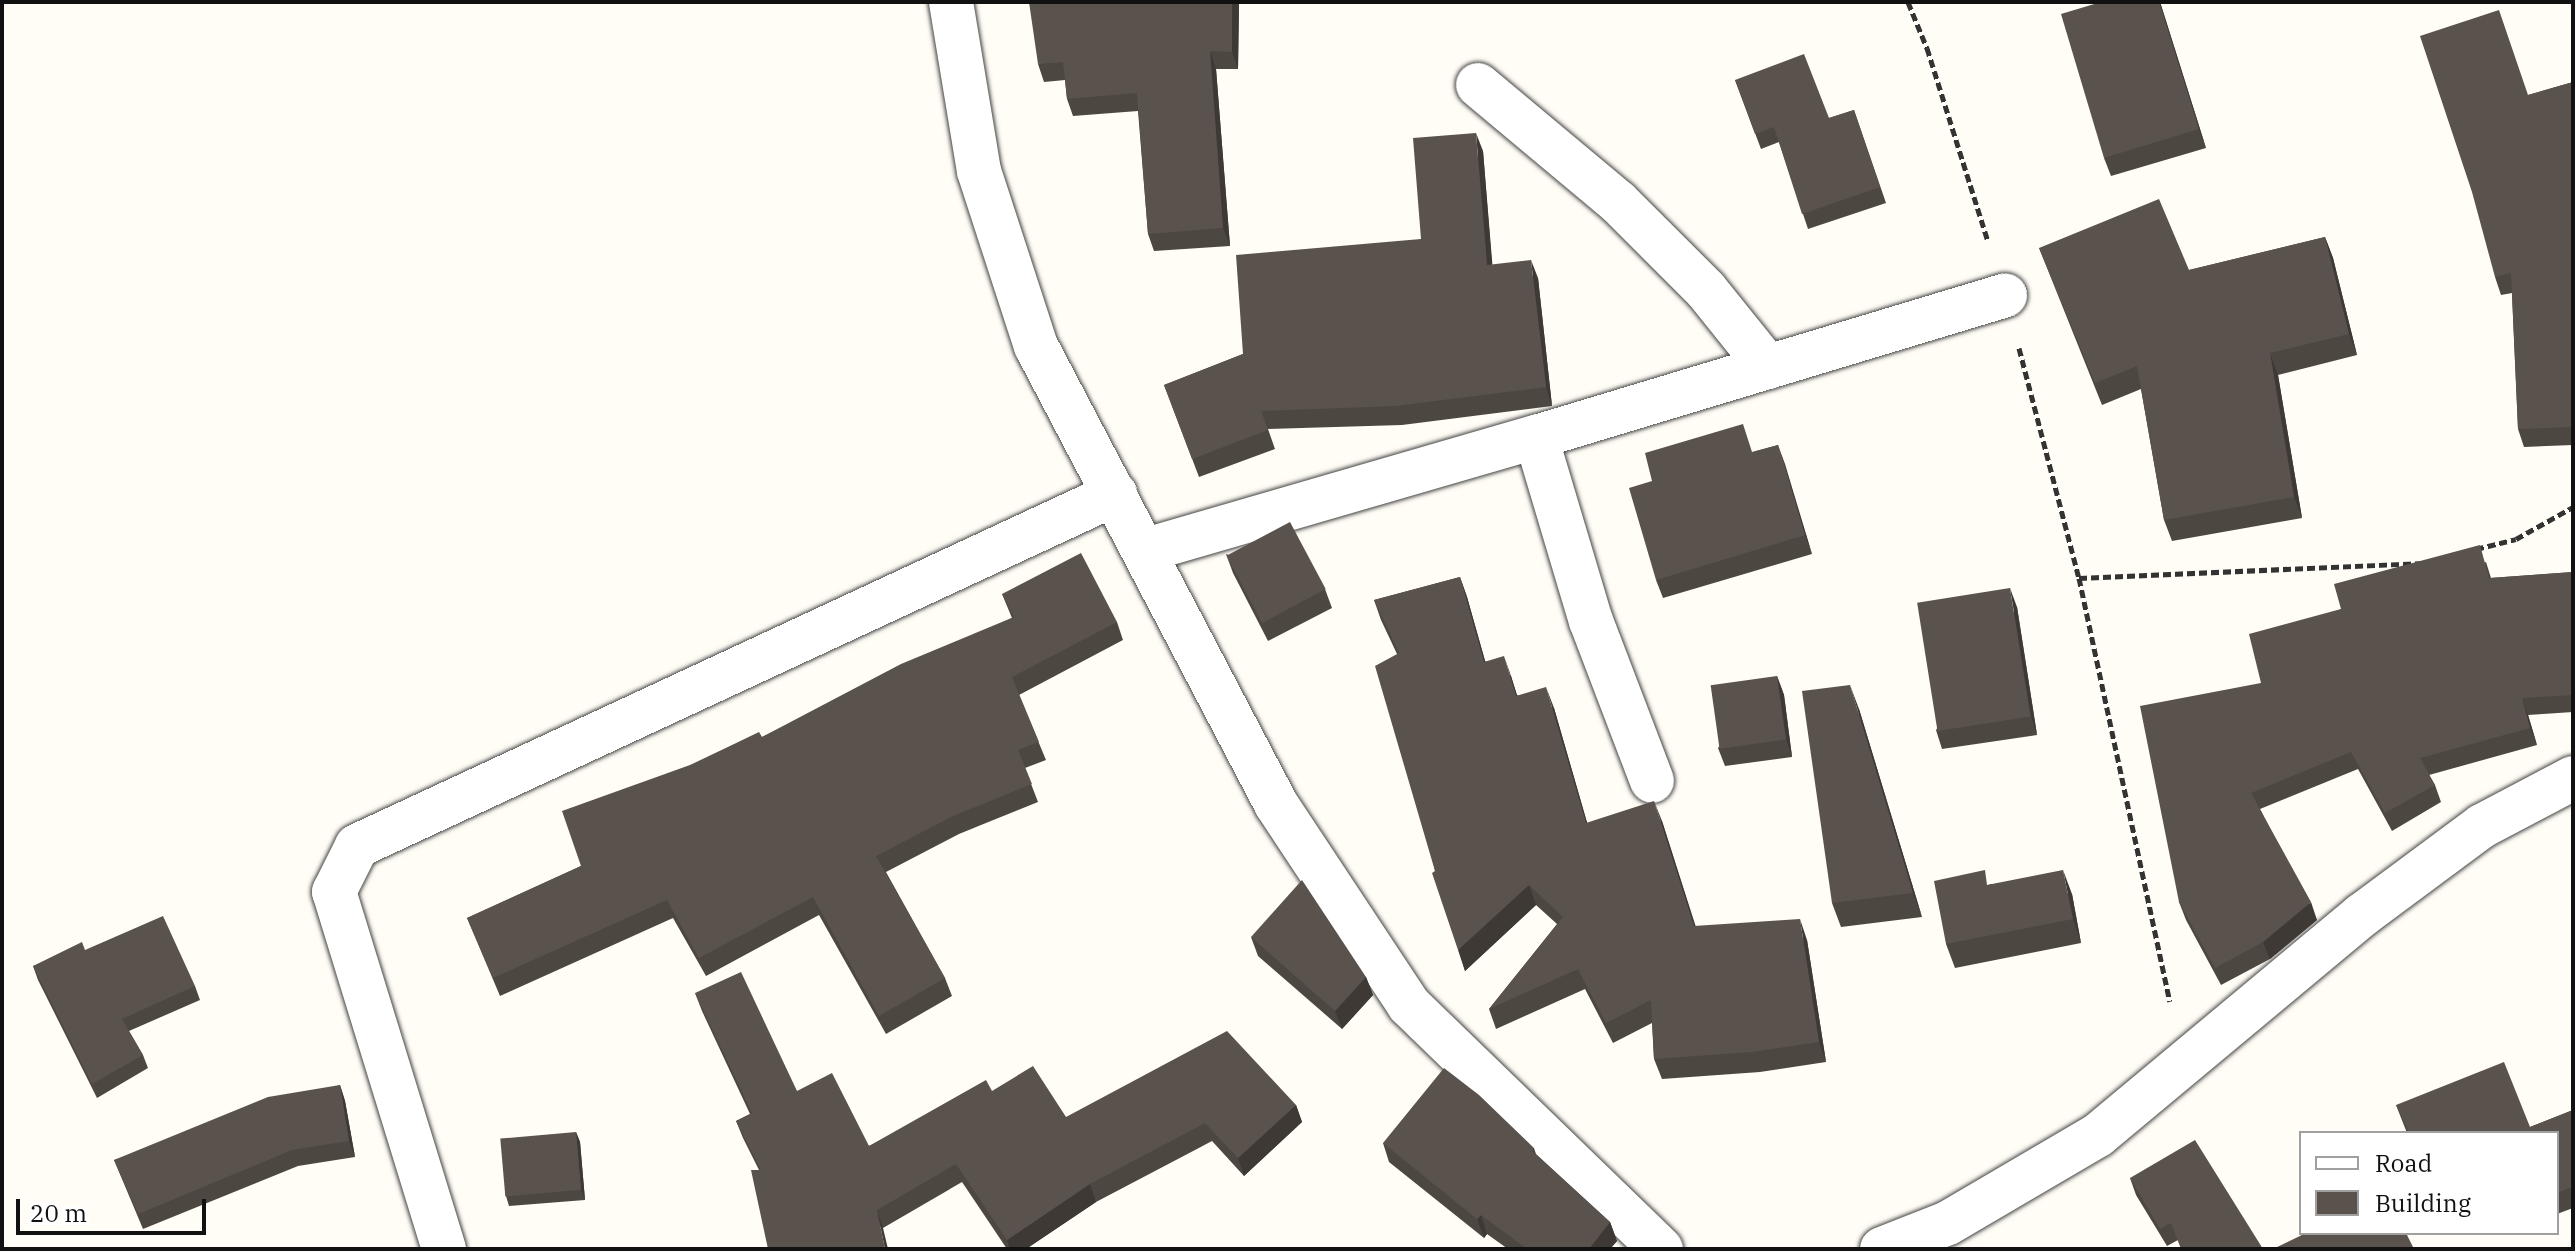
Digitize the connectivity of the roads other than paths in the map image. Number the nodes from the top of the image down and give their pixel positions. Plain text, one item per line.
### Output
1 (951, 2) edge
2 (1478, 85) dead end
3 (2005, 295) road end
4 (1768, 367) junction
5 (1536, 437) junction
6 (1115, 494) junction
7 (1146, 550) junction
8 (2573, 778) edge
9 (1652, 781) dead end
10 (444, 1249) edge
11 (1661, 1249) edge
12 (1882, 1249) edge

1 - 6 street
2 - 4 street
3 - 4 street
4 - 5 street
5 - 7 street
5 - 9 street
6 - 7 street
6 - 10 street
7 - 11 street
8 - 12 street

